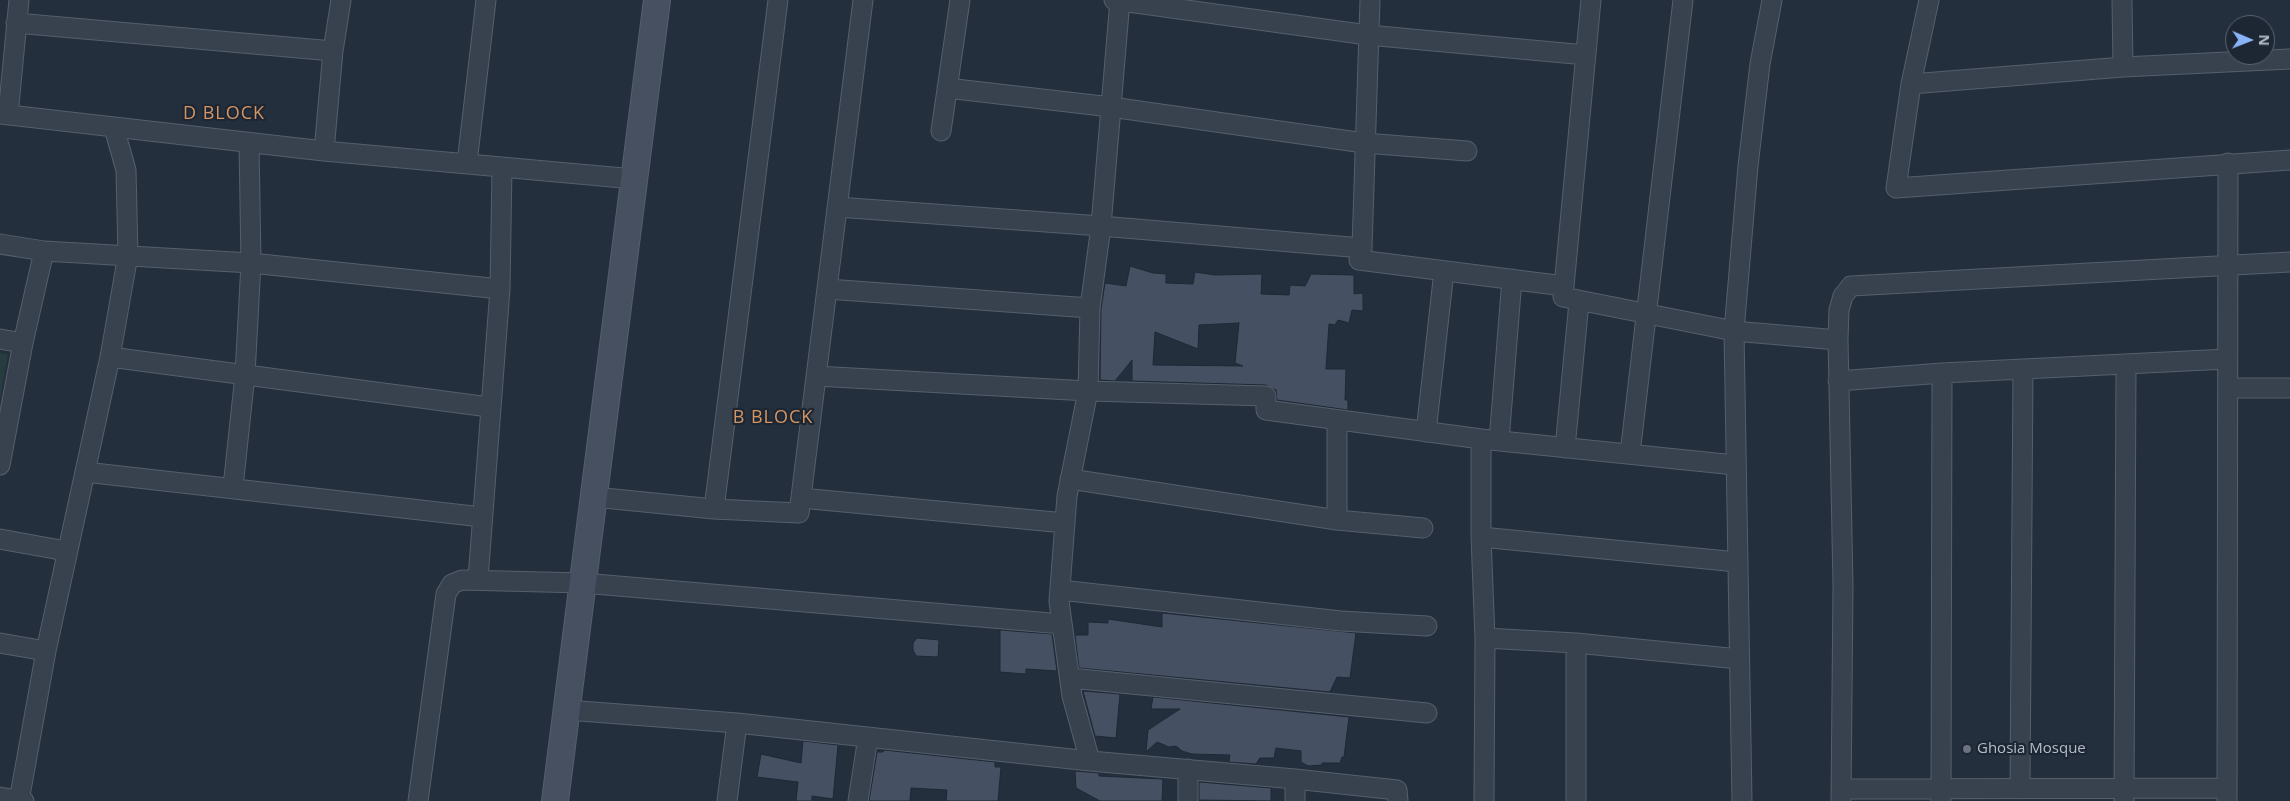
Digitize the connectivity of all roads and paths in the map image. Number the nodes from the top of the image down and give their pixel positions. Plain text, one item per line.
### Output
1 (19, 0) edge
2 (342, 0) edge
3 (486, 0) edge
4 (657, 0) edge
5 (778, 0) edge
6 (863, 0) edge
7 (960, 0) edge
8 (1118, 0) edge
9 (1370, 0) edge
10 (1591, 0) edge
11 (1683, 0) edge
12 (1772, 0) edge
13 (1929, 0) edge
14 (2122, 0) edge
15 (16, 23) junction
16 (1368, 35) junction
17 (333, 51) junction
18 (1586, 55) junction
19 (2290, 59) edge
20 (2123, 67) junction
21 (1911, 84) junction
22 (947, 88) junction
23 (1111, 107) junction
24 (4, 114) edge
25 (114, 128) junction
26 (941, 131) dead end
27 (249, 143) junction
28 (1364, 143) junction
29 (324, 151) junction
30 (1466, 151) dead end
31 (2290, 160) edge
32 (467, 163) junction
33 (2228, 163) junction
34 (502, 168) junction
35 (634, 178) junction
36 (837, 208) junction
37 (1101, 226) junction
38 (0, 244) edge
39 (1362, 248) junction
40 (44, 251) junction
41 (128, 255) junction
42 (2290, 262) edge
43 (251, 264) junction
44 (2228, 266) junction
45 (1444, 271) junction
46 (1512, 279) junction
47 (1564, 286) junction
48 (500, 289) junction
49 (827, 289) junction
50 (1580, 302) junction
51 (1090, 308) junction
52 (1646, 314) junction
53 (1734, 332) junction
54 (0, 339) edge
55 (1838, 340) junction
56 (23, 343) junction
57 (110, 357) junction
58 (2228, 359) junction
59 (2126, 364) junction
60 (2023, 369) junction
61 (1942, 373) junction
62 (245, 375) junction
63 (816, 376) junction
64 (1838, 381) junction
65 (2228, 388) junction
66 (2290, 388) edge
67 (1088, 392) junction
68 (489, 407) junction
69 (1337, 420) junction
70 (1426, 432) junction
71 (1490, 440) junction
72 (1565, 448) junction
73 (1630, 454) junction
74 (0, 465) edge
75 (1735, 465) junction
76 (86, 472) junction
77 (1070, 479) junction
78 (233, 487) junction
79 (594, 497) junction
80 (801, 498) junction
81 (714, 509) junction
82 (482, 517) junction
83 (1337, 520) junction
84 (1065, 523) junction
85 (1423, 528) dead end
86 (1481, 537) junction
87 (0, 539) edge
88 (66, 551) junction
89 (1737, 562) junction
90 (478, 579) junction
91 (582, 583) junction
92 (1060, 590) junction
93 (1062, 624) junction
94 (1427, 626) dead end
95 (1485, 638) junction
96 (0, 643) edge
97 (1576, 643) junction
98 (46, 651) junction
99 (1739, 659) junction
100 (1070, 678) junction
101 (567, 710) junction
102 (1428, 713) dead end
103 (737, 723) junction
104 (868, 737) junction
105 (1090, 761) junction
106 (1188, 769) junction
107 (1295, 779) junction
108 (2020, 789) junction
109 (2227, 794) edge
110 (1841, 795) edge
111 (1941, 795) edge
112 (2124, 795) edge
113 (0, 797) edge
114 (21, 801) edge
115 (418, 801) edge
116 (555, 801) edge
117 (727, 801) edge
118 (858, 801) edge
119 (1188, 801) edge
120 (1295, 801) edge
121 (1398, 801) edge
122 (1484, 801) edge
123 (1576, 801) edge
124 (1742, 801) edge

1 - 15 street
2 - 17 street
3 - 32 street
4 - 35 street
5 - 81 street
6 - 36 street
7 - 22 street
8 - 16 street
8 - 23 street
9 - 16 street
10 - 18 street
11 - 52 street
12 - 53 street
13 - 21 street
14 - 20 street
15 - 17 street
15 - 24 street
16 - 18 street
16 - 28 street
17 - 29 street
18 - 47 street
19 - 20 street
20 - 21 street
21 - 33 street
22 - 23 street
22 - 26 street
23 - 28 street
23 - 37 street
24 - 25 street
25 - 27 street
25 - 41 street
27 - 29 street
27 - 43 street
28 - 30 street
28 - 39 street
29 - 32 street
31 - 33 street
32 - 34 street
33 - 44 street
34 - 35 street
34 - 48 street
35 - 79 street
36 - 37 street
36 - 49 street
37 - 39 street
37 - 51 street
38 - 40 street
39 - 45 street
40 - 41 street
40 - 56 street
41 - 43 street
41 - 57 street
42 - 44 street
43 - 48 street
43 - 62 street
44 - 55 street
44 - 58 street
45 - 46 street
45 - 70 street
46 - 47 street
46 - 71 street
47 - 50 street
48 - 68 street
49 - 51 street
49 - 63 street
50 - 52 street
50 - 72 street
51 - 67 street
52 - 53 street
52 - 73 street
53 - 55 street
53 - 75 street
54 - 56 street
55 - 64 street
56 - 74 street
57 - 62 street
57 - 76 street
58 - 59 street
58 - 65 street
59 - 60 street
59 - 112 street
60 - 61 street
60 - 108 street
61 - 64 street
61 - 111 street
62 - 68 street
62 - 78 street
63 - 67 street
63 - 80 street
64 - 110 street
65 - 66 street
65 - 109 street
67 - 69 street
67 - 77 street
68 - 82 street
69 - 70 street
69 - 83 street
70 - 71 street
71 - 72 street
71 - 86 street
72 - 73 street
73 - 75 street
75 - 89 street
76 - 78 street
76 - 88 street
77 - 83 street
77 - 84 street
78 - 82 street
79 - 81 street
79 - 91 street
80 - 81 street
80 - 84 street
82 - 90 street
83 - 85 street
84 - 92 street
86 - 89 street
86 - 95 street
87 - 88 street
88 - 98 street
89 - 99 street
90 - 91 street
90 - 115 street
91 - 93 street
91 - 101 street
92 - 93 street
92 - 94 street
93 - 100 street
95 - 97 street
95 - 122 street
96 - 98 street
97 - 99 street
97 - 123 street
98 - 114 street
99 - 124 street
100 - 102 street
100 - 105 street
101 - 103 street
101 - 116 street
103 - 104 street
103 - 117 street
104 - 105 street
104 - 118 street
105 - 106 street
106 - 107 street
106 - 119 street
107 - 120 street
107 - 121 street
108 - 111 street
108 - 112 street
109 - 112 street
110 - 111 street
113 - 114 street

